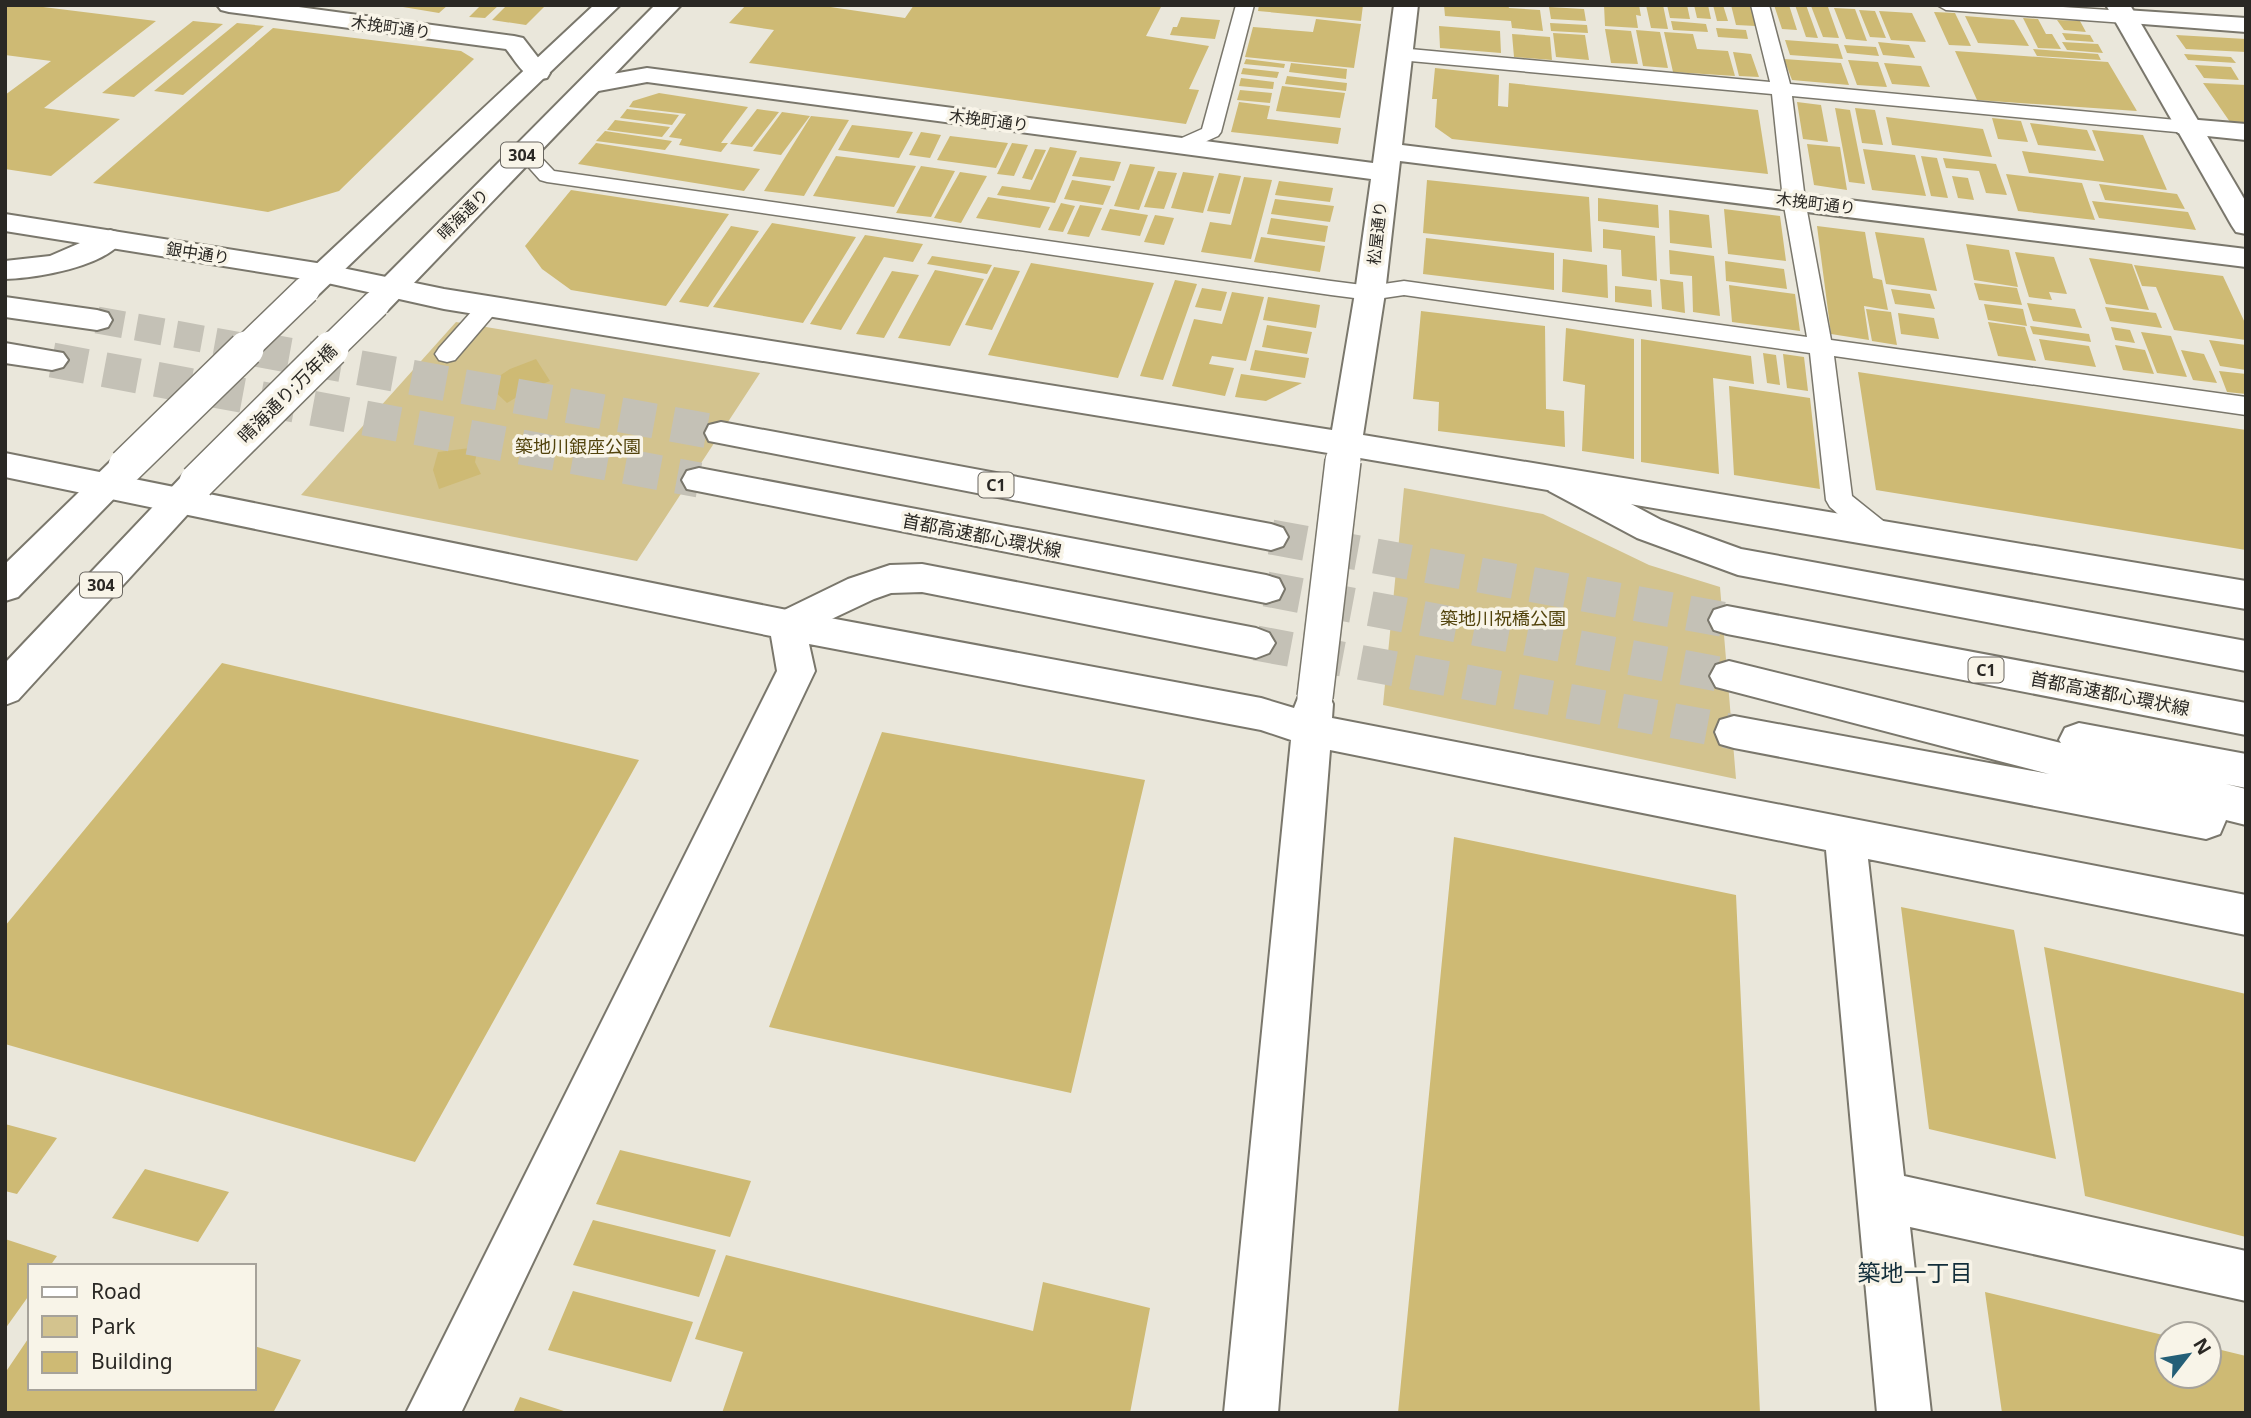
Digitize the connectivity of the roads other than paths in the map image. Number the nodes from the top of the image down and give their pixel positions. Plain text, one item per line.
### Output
1 (229, 5) edge
2 (608, 5) edge
3 (669, 5) edge
4 (1245, 5) edge
5 (1405, 5) edge
6 (1760, 5) edge
7 (1946, 5) edge
8 (2121, 11) edge
9 (2246, 25) edge
10 (1399, 54) junction
11 (538, 73) junction
12 (593, 84) junction
13 (1781, 89) junction
14 (2187, 127) junction
15 (2246, 132) edge
16 (1182, 145) junction
17 (525, 152) junction
18 (1385, 162) junction
19 (1794, 200) junction
20 (5, 222) edge
21 (2246, 226) edge
22 (110, 239) junction
23 (2246, 258) edge
24 (5, 270) edge
25 (315, 282) junction
26 (1370, 293) junction
27 (383, 296) junction
28 (489, 306) junction
29 (5, 307) edge
30 (97, 320) tunnel mouth
31 (1821, 348) junction
32 (5, 353) edge
33 (447, 354) dead end
34 (52, 360) tunnel mouth
35 (2246, 406) edge
36 (721, 433) tunnel mouth
37 (1344, 452) junction
38 (5, 466) edge
39 (116, 476) junction
40 (699, 480) tunnel mouth
41 (1561, 482) junction
42 (188, 492) junction
43 (1878, 531) junction
44 (1270, 537) tunnel mouth
45 (5, 587) edge
46 (1266, 589) tunnel mouth
47 (2246, 595) edge
48 (1727, 620) tunnel mouth
49 (787, 625) junction
50 (1256, 643) tunnel mouth
51 (2246, 656) edge
52 (5, 689) edge
53 (1313, 714) junction
54 (2246, 719) edge
55 (1734, 732) tunnel mouth
56 (2246, 771) edge
57 (2246, 807) edge
58 (2246, 829) edge
59 (1845, 834) junction
60 (2246, 915) edge
61 (1882, 1195) junction
62 (2246, 1276) edge
63 (433, 1413) edge
64 (1251, 1413) edge
65 (1904, 1413) edge

1 - 11 main road, 木挽町通り
2 - 11 main road, 304
3 - 12 main road, 晴海通り / 304
4 - 16 lane
5 - 10 main road, 松屋通り
6 - 13 lane
7 - 8 lane
8 - 9 main road
8 - 14 main road
10 - 13 lane
10 - 18 main road, 松屋通り
11 - 25 main road, 304
12 - 16 main road, 木挽町通り
12 - 17 main road, 晴海通り / 304
13 - 14 lane
13 - 19 lane
14 - 15 main road
14 - 21 main road
16 - 18 main road, 木挽町通り
17 - 26 lane
17 - 27 main road, 晴海通り / 304
18 - 19 main road, 木挽町通り
18 - 26 main road, 松屋通り
19 - 23 main road, 木挽町通り
19 - 31 lane
20 - 22 main road, 銀中通り
22 - 24 main road
22 - 25 main road, 銀中通り
25 - 27 main road, 銀中通り
25 - 39 main road, 304, bridge
26 - 31 lane
26 - 37 main road, 松屋通り
27 - 28 main road, 銀中通り
27 - 42 main road, 晴海通り;万年橋 / 304, bridge
28 - 33 lane
28 - 37 main road, 銀中通り
29 - 30 main road
31 - 35 lane
31 - 43 lane
32 - 34 main road
36 - 44 main road, C1
37 - 41 main road, 銀中通り
37 - 53 main road, 松屋通り, bridge
38 - 39 main road
39 - 42 main road
39 - 45 main road, 304
40 - 46 main road, 首都高速都心環状線
41 - 43 main road, 銀中通り
41 - 51 main road
42 - 49 main road
42 - 52 main road, 304
43 - 47 main road, 銀中通り
48 - 54 main road, 首都高速都心環状線 / C1
49 - 50 main road
49 - 53 main road
49 - 63 main road
53 - 59 main road
53 - 64 main road, 松屋通り
55 - 58 main road
56 - 57 main road
59 - 60 main road
59 - 61 main road
61 - 62 main road
61 - 65 main road

